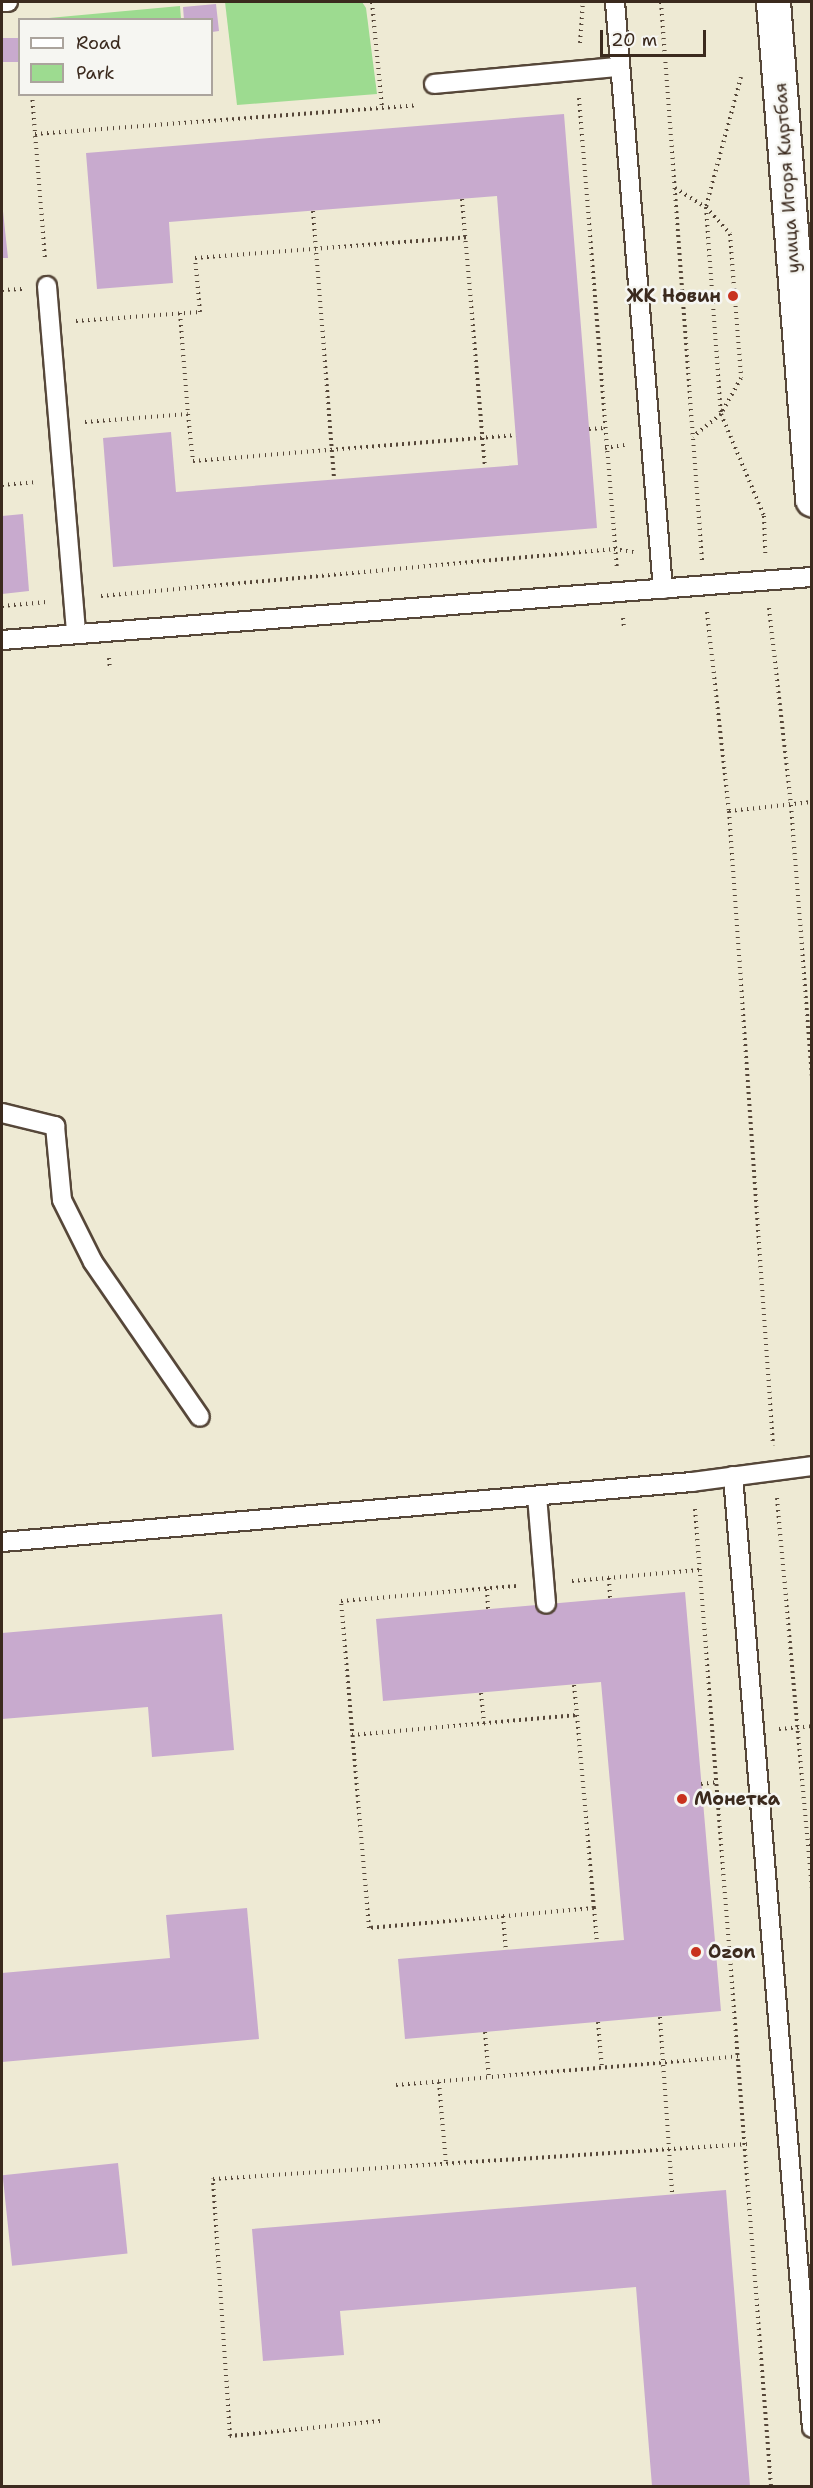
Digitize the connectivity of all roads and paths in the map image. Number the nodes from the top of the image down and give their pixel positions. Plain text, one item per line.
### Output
1 (8, 2) edge
2 (372, 2) edge
3 (583, 2) edge
4 (615, 2) edge
5 (661, 2) edge
6 (773, 2) edge
7 (2, 3) edge
8 (618, 67) junction
9 (741, 69) dead end
10 (578, 71) junction
11 (434, 84) dead end
12 (32, 96) edge
13 (414, 106) dead end
14 (382, 108) junction
15 (35, 134) junction
16 (675, 188) junction
17 (462, 199) dead end
18 (706, 207) junction
19 (313, 211) dead end
20 (466, 237) junction
21 (315, 249) junction
22 (47, 286) joint
23 (180, 313) junction
24 (50, 324) junction
25 (188, 414) junction
26 (721, 414) junction
27 (57, 424) junction
28 (604, 428) junction
29 (589, 429) dead end
30 (516, 435) dead end
31 (693, 437) junction
32 (483, 438) junction
33 (333, 450) junction
34 (485, 467) dead end
35 (334, 479) dead end
36 (812, 499) edge
37 (614, 549) junction
38 (660, 555) junction
39 (812, 577) edge
40 (766, 580) junction
41 (704, 585) junction
42 (663, 589) junction
43 (622, 593) junction
44 (73, 600) junction
45 (2, 606) edge
46 (624, 627) dead end
47 (76, 634) junction
48 (2, 640) edge
49 (812, 802) edge
50 (791, 805) junction
51 (729, 811) junction
52 (812, 1077) edge
53 (2, 1113) edge
54 (200, 1417) dead end
55 (812, 1466) edge
56 (774, 1469) junction
57 (733, 1476) junction
58 (692, 1482) junction
59 (537, 1496) junction
60 (2, 1542) edge
61 (700, 1570) junction
62 (609, 1578) junction
63 (545, 1584) junction
64 (487, 1589) junction
65 (610, 1598) dead end
66 (546, 1604) dead end
67 (488, 1609) dead end
68 (574, 1685) dead end
69 (481, 1693) dead end
70 (577, 1715) junction
71 (484, 1724) junction
72 (352, 1735) junction
73 (718, 1782) junction
74 (701, 1784) dead end
75 (806, 1820) junction
76 (812, 1823) edge
77 (812, 1887) edge
78 (594, 1908) junction
79 (503, 1916) junction
80 (597, 1942) dead end
81 (506, 1950) dead end
82 (660, 2017) dead end
83 (598, 2022) dead end
84 (485, 2032) dead end
85 (740, 2056) junction
86 (663, 2062) junction
87 (602, 2068) junction
88 (489, 2078) junction
89 (439, 2082) junction
90 (396, 2085) dead end
91 (747, 2144) junction
92 (668, 2149) junction
93 (446, 2163) junction
94 (672, 2195) dead end
95 (380, 2421) dead end
96 (812, 2428) edge
97 (771, 2487) edge

1 - 7 lane
2 - 14 path
3 - 10 path
4 - 8 lane
5 - 16 path
6 - 36 street, улица Игоря Киртбая
8 - 10 lane
8 - 38 lane
9 - 18 path
10 - 11 lane
10 - 28 path
12 - 15 path
13 - 14 path
14 - 15 path
15 - 22 path
16 - 18 path
16 - 31 path
17 - 20 path
18 - 26 path
18 - 26 path
19 - 21 path
20 - 21 path
20 - 32 path
21 - 23 path
21 - 33 path
22 - 24 lane
23 - 24 path
23 - 25 path
24 - 27 lane
25 - 27 path
25 - 33 path
26 - 31 path
26 - 40 path
27 - 44 lane
28 - 29 path
28 - 37 path
30 - 32 path
31 - 41 path
32 - 33 path
32 - 34 path
33 - 35 path
37 - 38 path
37 - 43 path
37 - 44 path
38 - 42 lane
39 - 40 lane
40 - 41 lane
40 - 50 path
41 - 42 lane
41 - 51 path
42 - 43 lane
43 - 46 path
43 - 47 lane
44 - 45 path
44 - 47 lane
47 - 48 lane
49 - 50 path
50 - 51 path
50 - 52 path
51 - 56 path
53 - 54 lane
55 - 56 lane
56 - 57 lane
56 - 75 path
57 - 58 lane
57 - 96 lane
58 - 59 lane
58 - 61 path
59 - 60 lane
59 - 63 lane
61 - 62 path
61 - 73 path
62 - 63 path
62 - 65 path
63 - 64 path
63 - 66 lane
64 - 67 path
64 - 72 path
68 - 70 path
69 - 71 path
70 - 71 path
70 - 78 path
71 - 72 path
72 - 79 path
73 - 74 path
73 - 85 path
75 - 76 path
75 - 77 path
78 - 79 path
78 - 80 path
79 - 81 path
82 - 86 path
83 - 87 path
84 - 88 path
85 - 86 path
85 - 91 path
86 - 87 path
86 - 92 path
87 - 88 path
88 - 89 path
89 - 90 path
89 - 93 path
91 - 92 path
91 - 97 path
92 - 93 path
92 - 94 path
93 - 95 path

